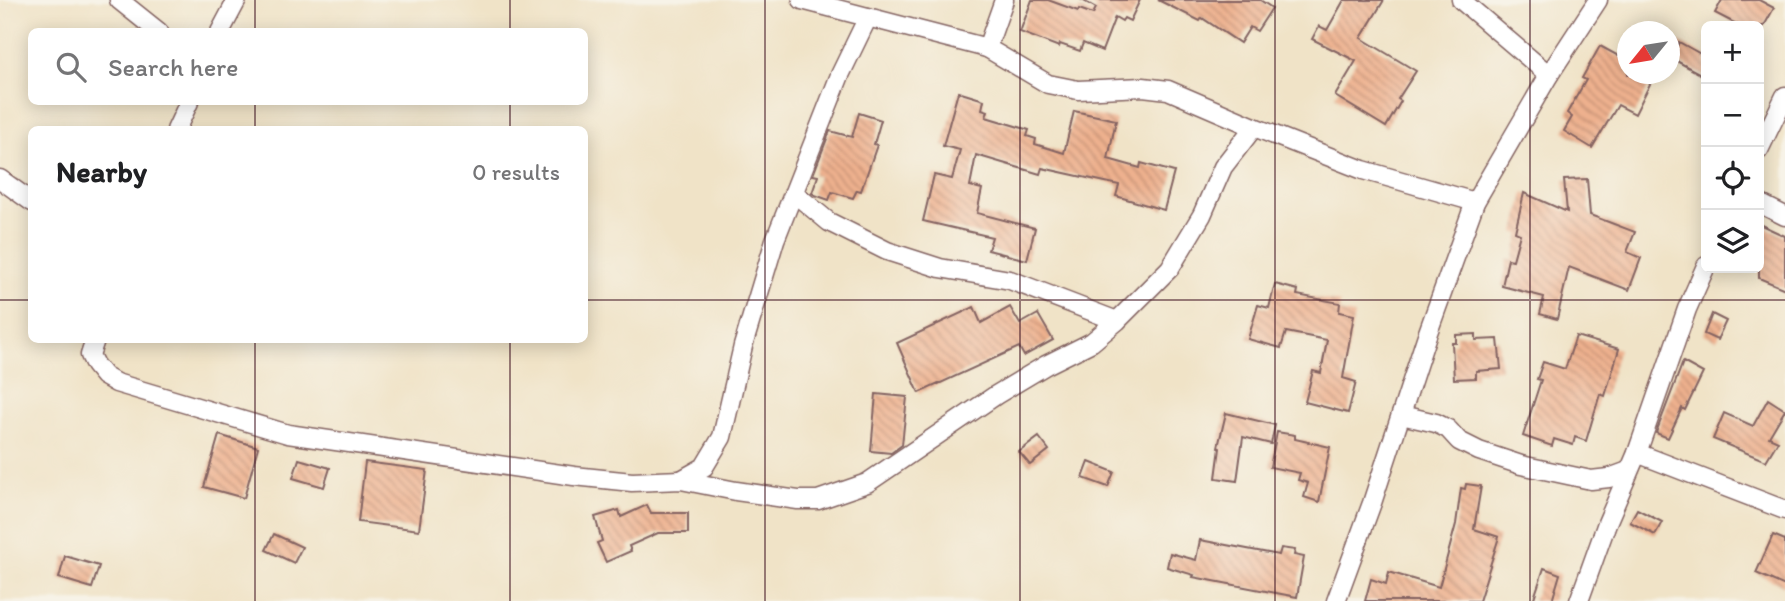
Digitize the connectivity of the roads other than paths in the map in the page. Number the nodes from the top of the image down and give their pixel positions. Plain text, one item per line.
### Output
1 (120, 0) edge
2 (237, 0) edge
3 (802, 0) edge
4 (1004, 0) edge
5 (1461, 0) edge
6 (1598, 0) edge
7 (867, 18) junction
8 (154, 28) edge
9 (223, 28) edge
10 (987, 48) junction
11 (1549, 75) junction
12 (1785, 96) edge
13 (188, 105) edge
14 (178, 126) edge
15 (1254, 127) junction
16 (1760, 147) edge
17 (0, 179) edge
18 (794, 193) junction
19 (28, 199) edge
20 (1475, 202) junction
21 (1764, 206) edge
22 (1785, 216) edge
23 (1703, 273) edge
24 (1117, 321) junction
25 (93, 343) edge
26 (1401, 415) junction
27 (1637, 453) junction
28 (1628, 471) junction
29 (681, 480) junction
30 (1782, 501) edge
31 (1336, 601) edge
32 (1580, 601) edge

1 - 8 street
2 - 9 street
3 - 7 street
4 - 10 street
5 - 11 street
6 - 11 street
7 - 10 street
7 - 18 street
10 - 15 street
11 - 20 street
12 - 16 street
13 - 14 street
15 - 20 street
15 - 24 street
17 - 19 street
18 - 24 street
18 - 29 street
20 - 26 street
21 - 22 street
23 - 27 street
24 - 29 street
25 - 29 street
26 - 28 street
26 - 31 street
27 - 28 street
27 - 30 street
28 - 32 street

